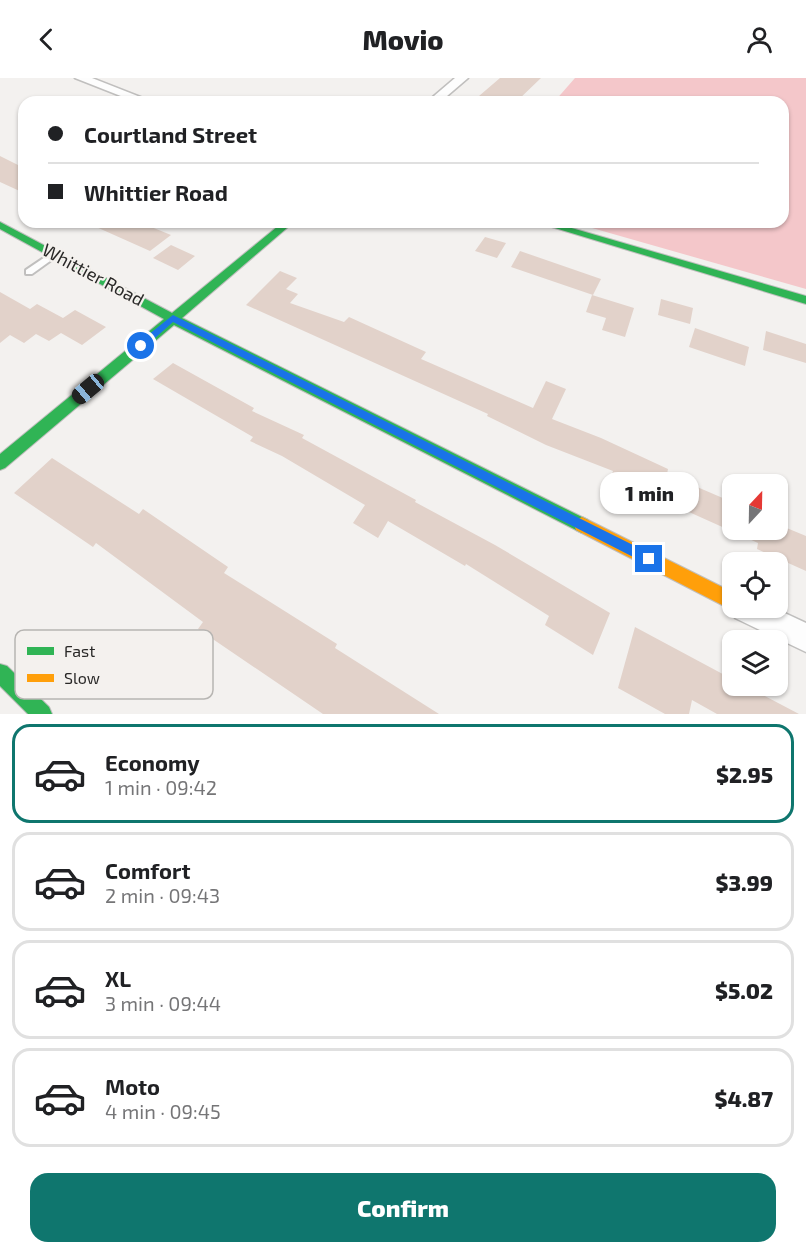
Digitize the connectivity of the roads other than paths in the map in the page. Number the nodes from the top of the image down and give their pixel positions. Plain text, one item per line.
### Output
1 (81, 78) edge
2 (442, 79) edge
3 (460, 80) edge
4 (130, 96) edge
5 (441, 96) edge
6 (0, 225) edge
7 (282, 228) edge
8 (560, 228) edge
9 (54, 254) junction
10 (29, 272) dead end
11 (806, 300) edge
12 (173, 318) junction
13 (0, 463) edge
14 (722, 596) edge
15 (765, 618) edge
16 (806, 638) edge
17 (0, 673) edge
18 (15, 688) edge
19 (27, 699) edge
20 (42, 714) edge

1 - 4 street
2 - 3 street
3 - 5 street
6 - 9 street, Whittier Road
7 - 12 street
8 - 11 street
9 - 10 lane
9 - 12 street, Whittier Road
12 - 13 street
12 - 14 street, Whittier Road
15 - 16 street
17 - 18 street
19 - 20 street

